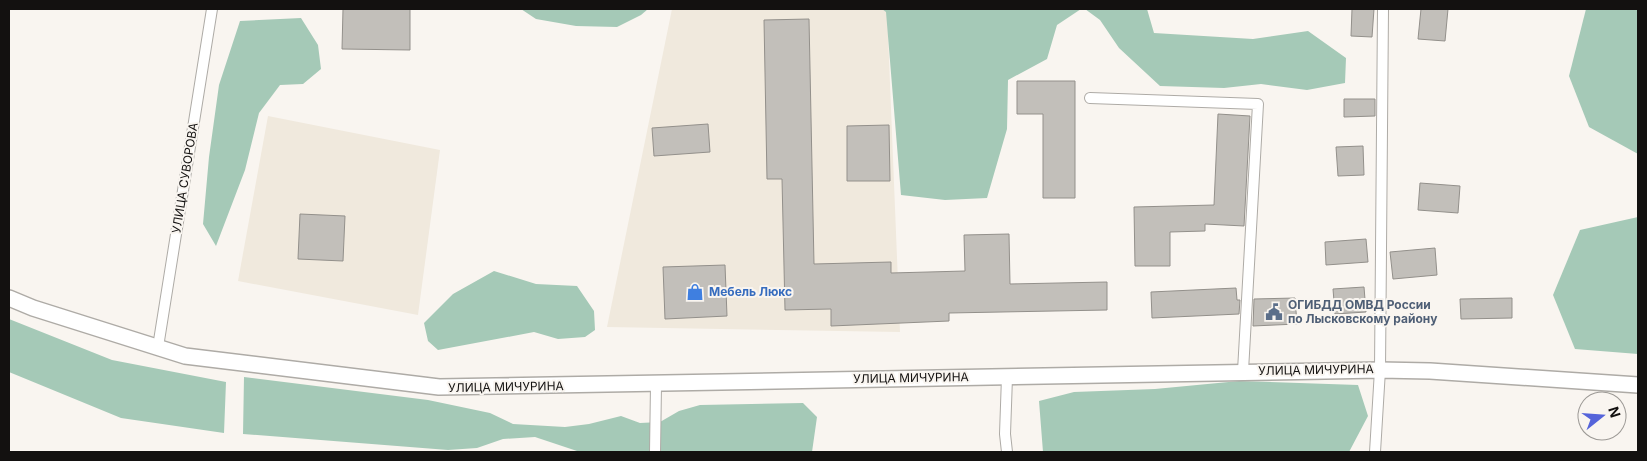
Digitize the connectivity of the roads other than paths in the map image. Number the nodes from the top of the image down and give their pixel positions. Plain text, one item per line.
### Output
1 (212, 9) edge
2 (1383, 9) edge
3 (1090, 98) dead end
4 (9, 298) edge
5 (158, 347) junction
6 (1380, 370) junction
7 (1243, 371) junction
8 (1007, 377) junction
9 (656, 385) junction
10 (1638, 385) edge
11 (655, 452) edge
12 (1007, 452) edge
13 (1375, 452) edge

1 - 5 street, УЛИЦА СУВОРОВА
2 - 6 street
3 - 7 street
4 - 5 main road, УЛИЦА МИЧУРИНА
5 - 9 main road, УЛИЦА МИЧУРИНА
6 - 7 main road, УЛИЦА МИЧУРИНА
6 - 10 main road, УЛИЦА МИЧУРИНА
6 - 13 street
7 - 8 main road, УЛИЦА МИЧУРИНА
8 - 9 main road, УЛИЦА МИЧУРИНА
8 - 12 street
9 - 11 street

